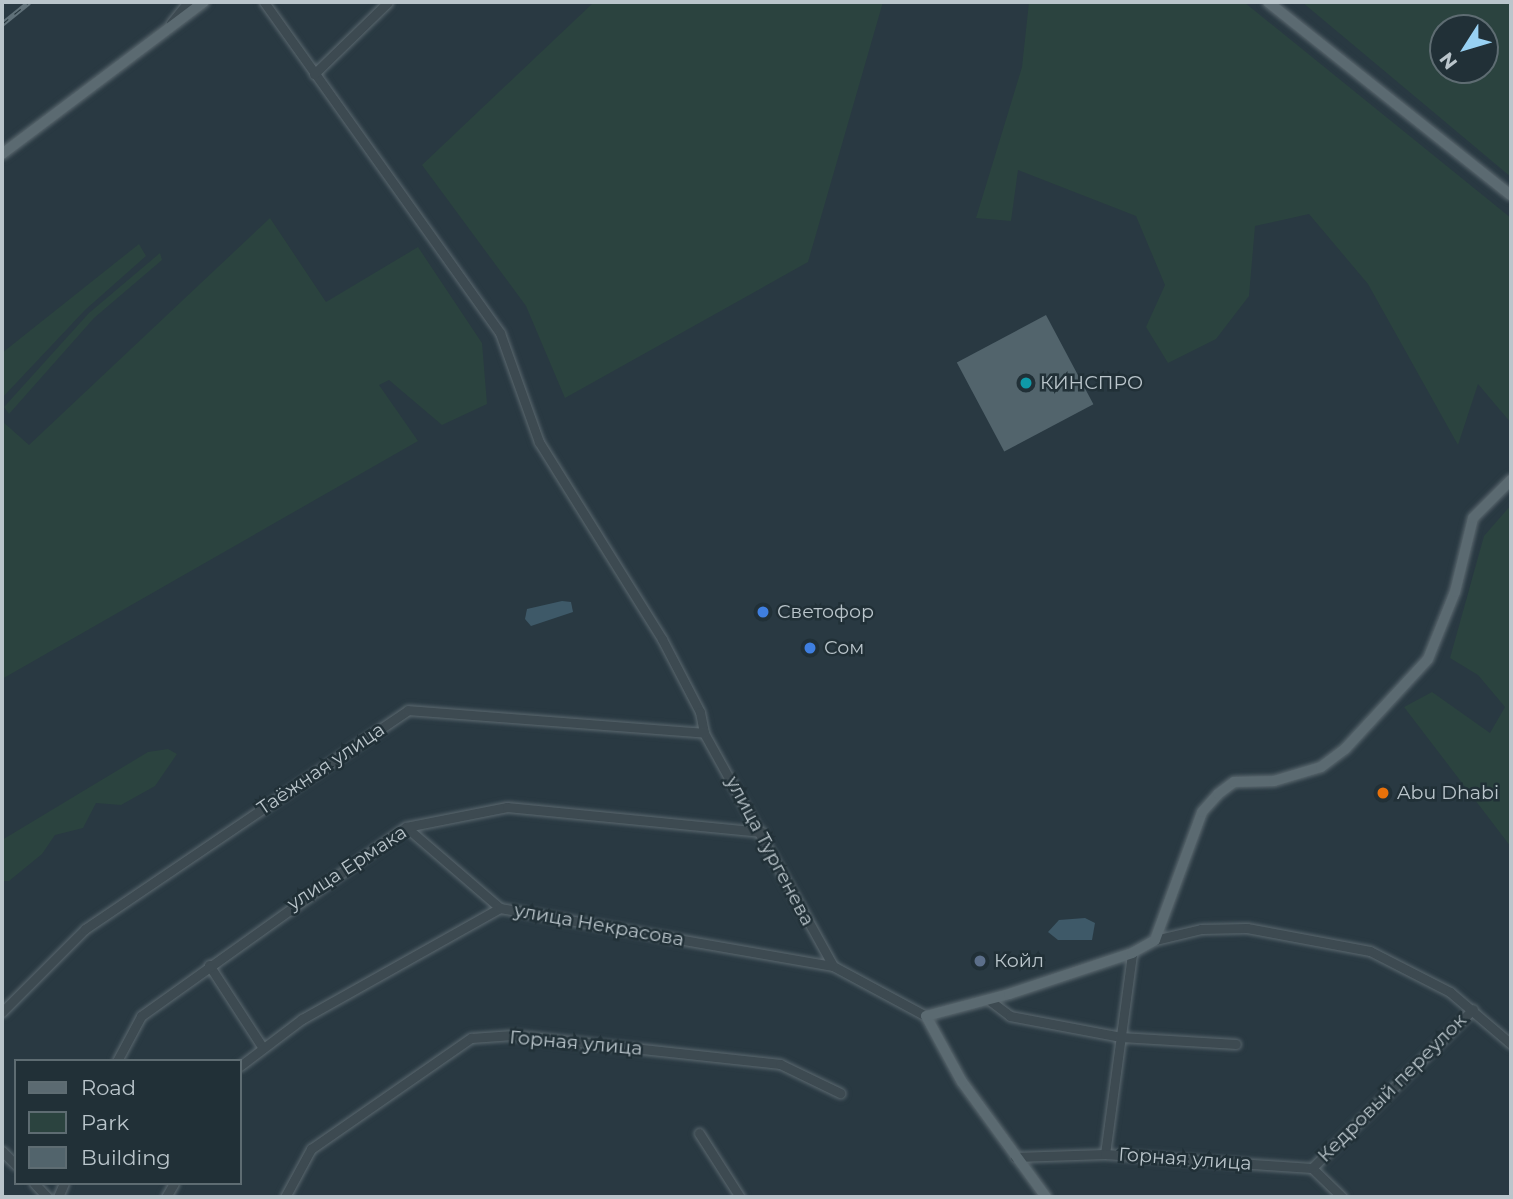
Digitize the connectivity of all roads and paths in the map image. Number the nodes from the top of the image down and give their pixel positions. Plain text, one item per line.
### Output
1 (188, 2) edge
2 (204, 2) edge
3 (264, 2) edge
4 (388, 2) edge
5 (1268, 2) edge
6 (166, 30) junction
7 (314, 74) junction
8 (2, 154) edge
9 (1511, 195) edge
10 (1511, 480) edge
11 (704, 733) junction
12 (406, 827) junction
13 (762, 832) junction
14 (500, 908) junction
15 (1155, 940) junction
16 (1132, 953) junction
17 (209, 965) junction
18 (833, 967) junction
19 (989, 1000) junction
20 (1473, 1009) junction
21 (2, 1012) edge
22 (926, 1016) junction
23 (1121, 1037) junction
24 (1236, 1044) dead end
25 (1511, 1044) edge
26 (262, 1048) junction
27 (118, 1059) edge
28 (242, 1064) edge
29 (839, 1093) dead end
30 (699, 1133) dead end
31 (1105, 1154) junction
32 (1015, 1157) junction
33 (1312, 1168) junction
34 (285, 1197) edge
35 (740, 1197) edge
36 (1046, 1197) edge
37 (1342, 1197) edge

1 - 6 street
2 - 6 main road
3 - 7 street, улица Тургенева
4 - 7 street
5 - 9 main road
6 - 8 main road
7 - 11 street, улица Тургенева
10 - 15 main road
11 - 13 street, улица Тургенева
11 - 21 street, Таёжная улица
12 - 13 street, улица Ермака
12 - 14 street
12 - 17 street, улица Ермака
13 - 18 street, улица Тургенева
14 - 18 street, улица Некрасова
14 - 26 street, улица Некрасова
15 - 16 main road
15 - 20 street
16 - 19 main road
16 - 23 street
17 - 26 street
17 - 27 street, улица Ермака
18 - 22 street
19 - 22 main road
19 - 23 street
20 - 25 street
20 - 33 street, Кедровый переулок
22 - 32 main road
23 - 24 street
23 - 31 street
26 - 28 street, улица Некрасова
29 - 34 street, Горная улица
30 - 35 street
31 - 32 street, Горная улица
31 - 33 street, Горная улица
32 - 36 main road
33 - 37 street

